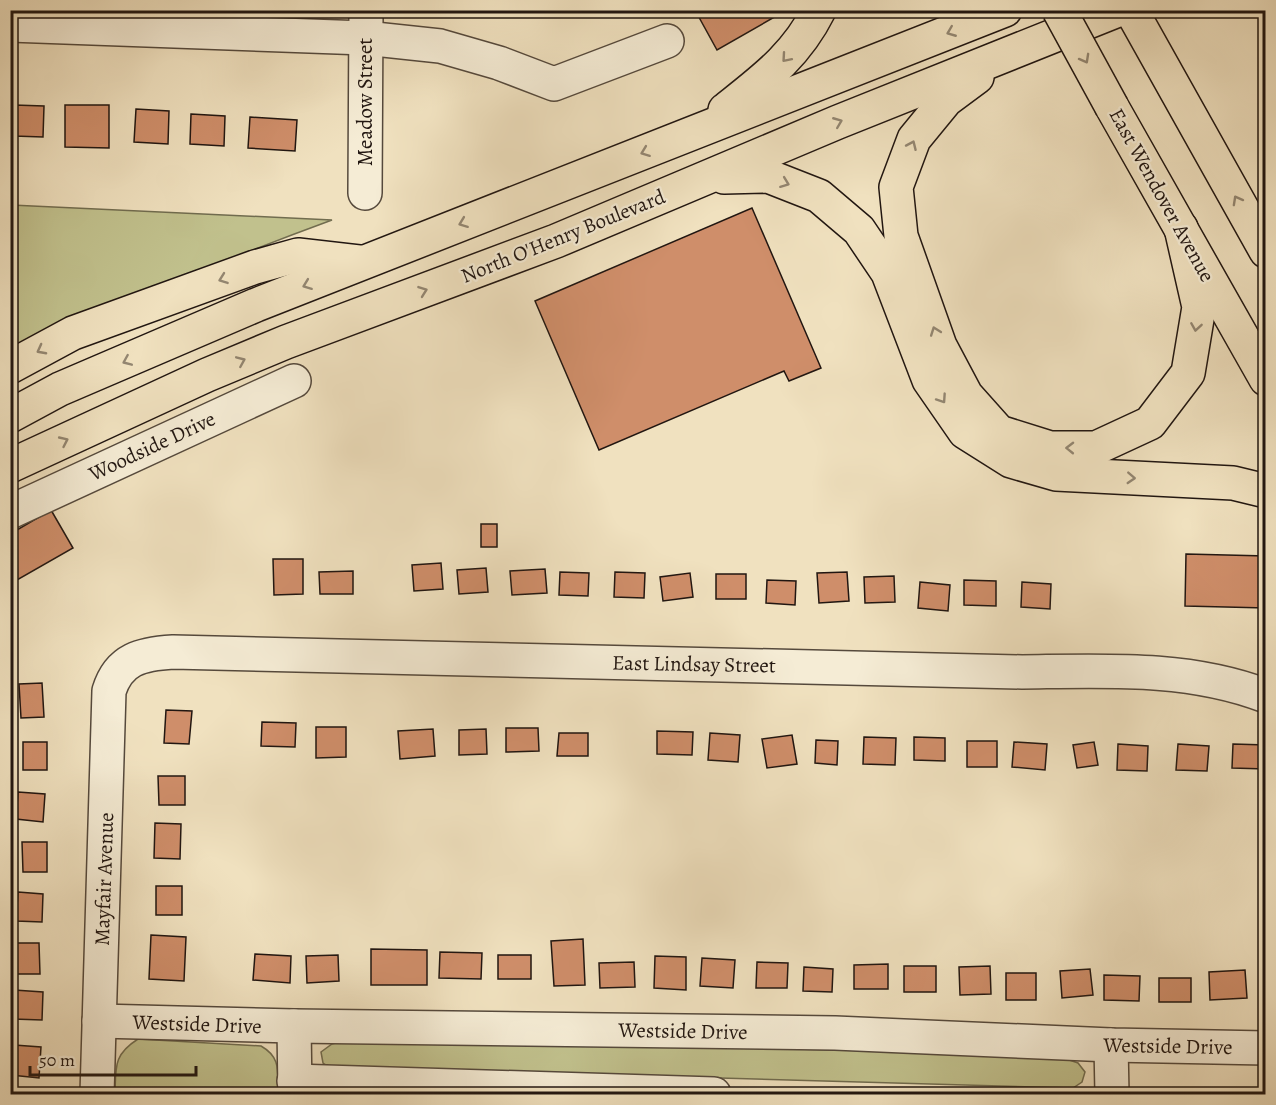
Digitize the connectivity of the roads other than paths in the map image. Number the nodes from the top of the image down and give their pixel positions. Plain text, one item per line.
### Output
1 (819, 10) edge
2 (1005, 10) edge
3 (1059, 10) edge
4 (1118, 10) edge
5 (1131, 10) edge
6 (365, 24) edge
7 (10, 25) edge
8 (667, 40) dead end
9 (1002, 57) junction
10 (699, 131) junction
11 (707, 177) junction
12 (365, 193) dead end
13 (1181, 228) junction
14 (1266, 251) edge
15 (361, 262) junction
16 (10, 367) edge
17 (1266, 379) edge
18 (294, 381) dead end
19 (10, 416) edge
20 (10, 466) edge
21 (1266, 491) edge
22 (10, 512) edge
23 (121, 667) joint
24 (1266, 696) edge
25 (99, 1021) junction
26 (294, 1026) junction
27 (1111, 1045) junction
28 (1266, 1048) edge
29 (295, 1088) edge
30 (97, 1095) edge
31 (714, 1095) edge
32 (1112, 1095) edge

1 -> 10 highway
2 -> 10 highway
3 -> 13 highway, East Wendover Avenue, bridge
4 - 9 highway, North O'Henry Boulevard
14 -> 5 highway
6 - 7 street
6 - 8 street
6 - 12 street, Meadow Street
11 -> 9 highway, North O'Henry Boulevard
13 -> 9 highway
10 -> 15 highway
20 -> 11 highway, North O'Henry Boulevard
11 -> 21 highway
13 - 17 highway, East Wendover Avenue
15 -> 16 highway
15 -> 19 highway
18 - 22 street, Woodside Drive
23 - 24 street, East Lindsay Street
23 - 25 street, Mayfair Avenue
25 - 26 street, Westside Drive
25 - 30 street, Mayfair Avenue
26 - 27 street, Westside Drive
26 - 29 street
27 - 28 street, Westside Drive
27 - 32 street
29 - 31 street

